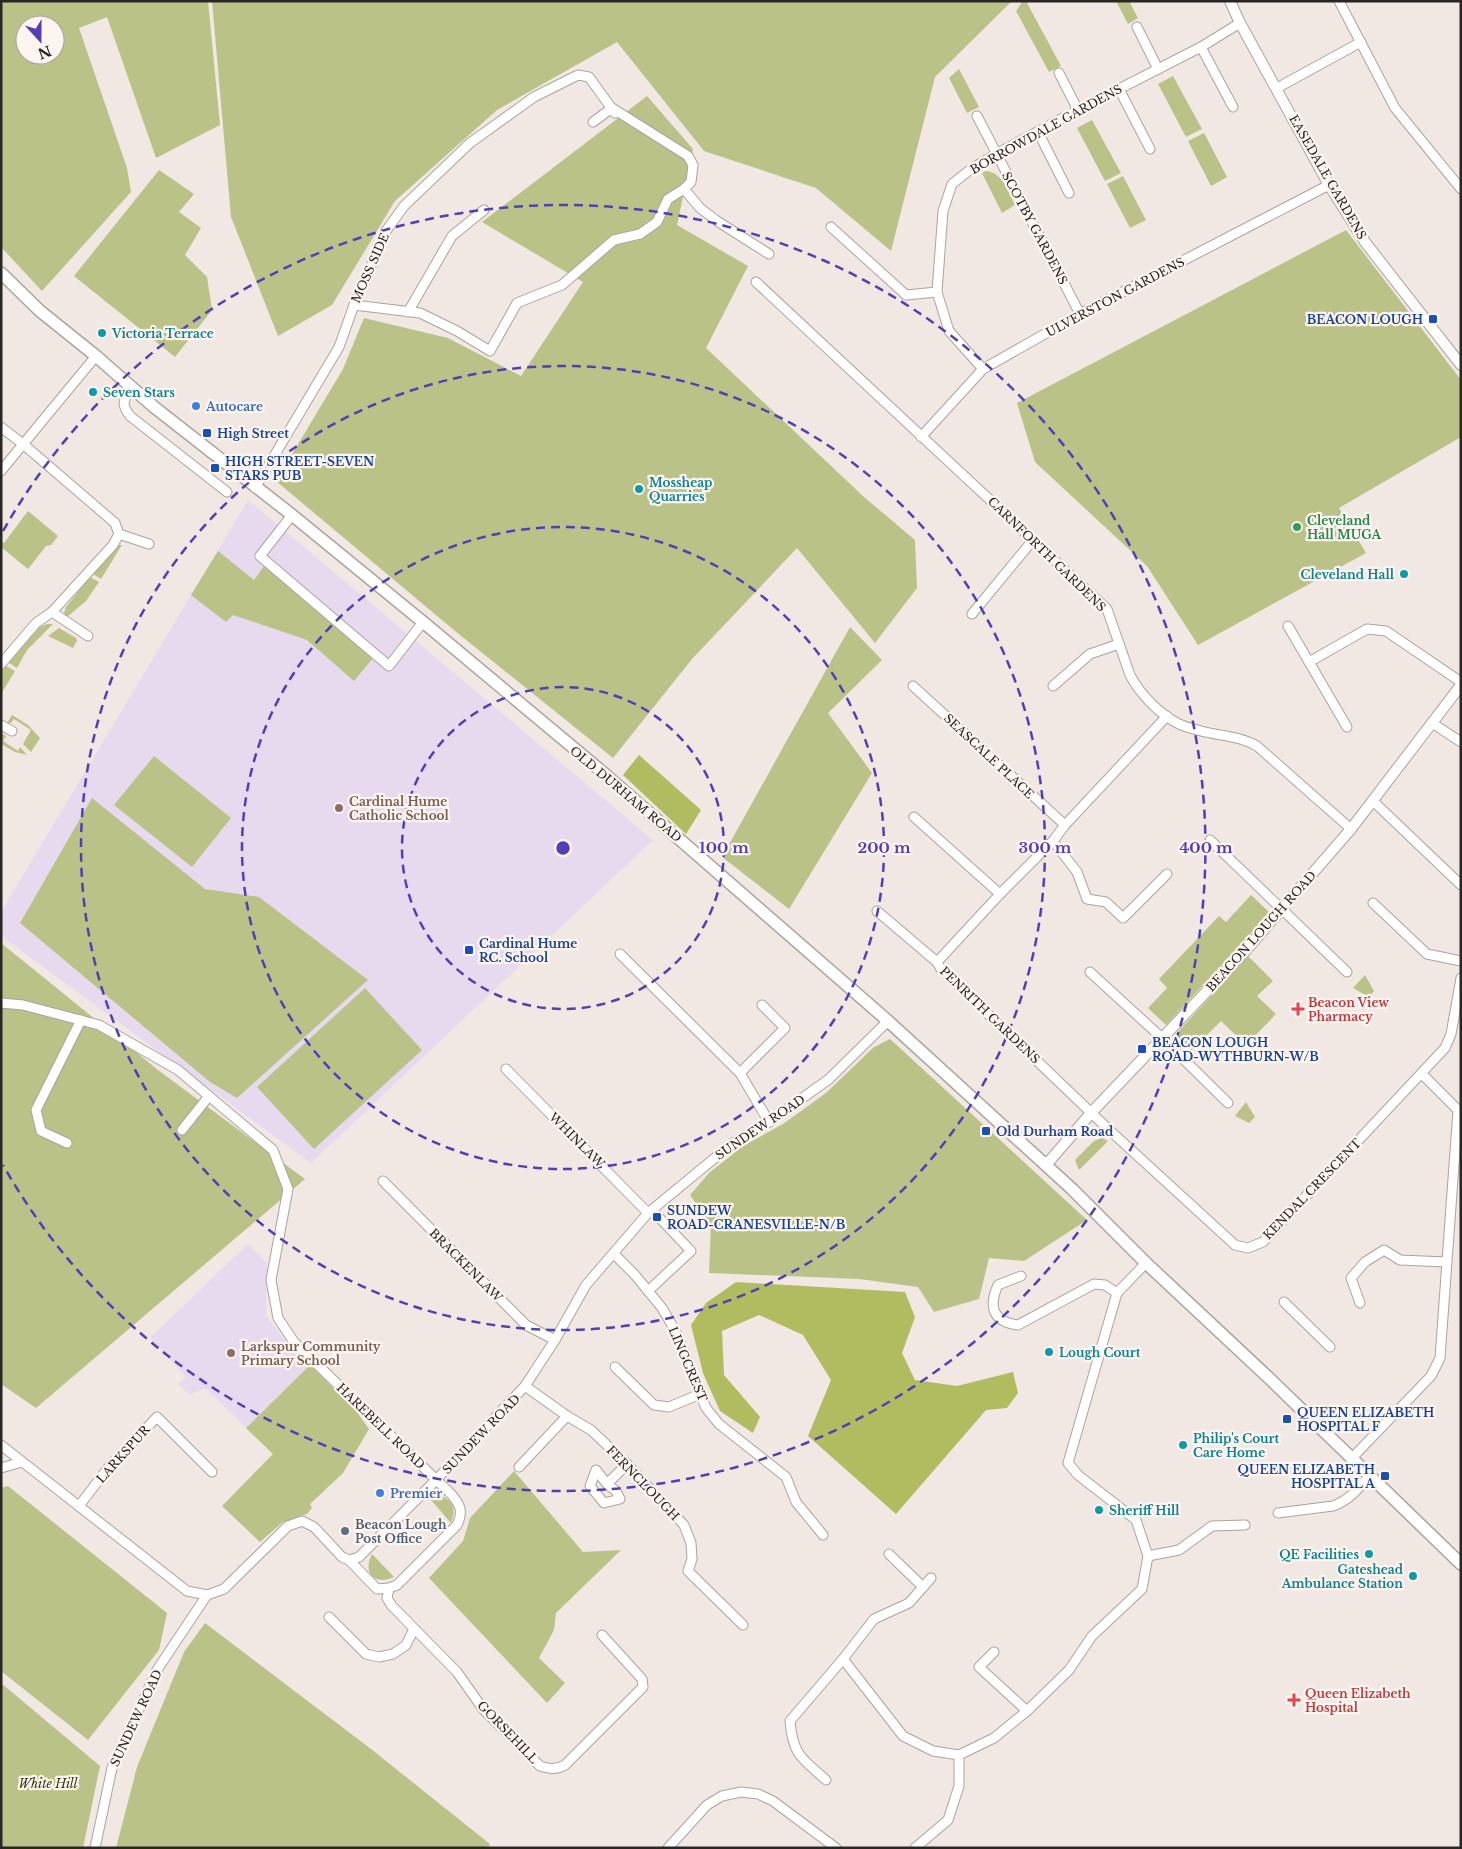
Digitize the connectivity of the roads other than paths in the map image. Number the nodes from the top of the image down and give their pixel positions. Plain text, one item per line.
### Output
1 (1230, 1) edge
2 (1340, 1) edge
3 (1240, 23) junction
4 (1137, 27) dead end
5 (1361, 42) junction
6 (1201, 47) junction
7 (1158, 68) junction
8 (1059, 73) dead end
9 (1277, 88) junction
10 (1119, 89) junction
11 (1233, 106) dead end
12 (613, 110) junction
13 (1078, 110) junction
14 (977, 116) dead end
15 (593, 122) dead end
16 (1038, 132) junction
17 (1150, 149) dead end
18 (996, 154) junction
19 (1457, 176) edge
20 (1329, 185) junction
21 (1461, 189) edge
22 (684, 190) junction
23 (1069, 193) dead end
24 (484, 210) dead end
25 (831, 227) dead end
26 (769, 254) dead end
27 (1, 273) edge
28 (756, 282) dead end
29 (937, 292) junction
30 (354, 304) junction
31 (408, 312) junction
32 (1080, 314) junction
33 (96, 356) junction
34 (1461, 365) edge
35 (983, 369) junction
36 (132, 387) junction
37 (1, 427) edge
38 (922, 437) junction
39 (23, 444) junction
40 (1, 471) edge
41 (255, 488) junction
42 (227, 492) dead end
43 (292, 515) junction
44 (119, 534) junction
45 (1033, 540) junction
46 (149, 544) dead end
47 (52, 612) junction
48 (972, 614) dead end
49 (423, 622) junction
50 (1288, 626) dead end
51 (88, 636) dead end
52 (1119, 644) junction
53 (1309, 662) junction
54 (1, 664) edge
55 (1461, 684) edge
56 (913, 686) dead end
57 (1053, 686) dead end
58 (1167, 716) junction
59 (1432, 722) junction
60 (1, 725) edge
61 (1347, 728) dead end
62 (12, 731) dead end
63 (1461, 742) edge
64 (1373, 801) junction
65 (914, 817) dead end
66 (1065, 825) junction
67 (1351, 829) junction
68 (1210, 840) dead end
69 (1052, 841) junction
70 (1167, 874) dead end
71 (1461, 885) edge
72 (1000, 894) junction
73 (1373, 903) dead end
74 (1281, 910) junction
75 (877, 912) dead end
76 (620, 954) dead end
77 (1461, 961) edge
78 (937, 962) junction
79 (1090, 972) dead end
80 (1347, 972) dead end
81 (1461, 978) edge
82 (1, 1002) edge
83 (762, 1005) dead end
84 (81, 1020) junction
85 (888, 1020) junction
86 (1162, 1038) junction
87 (506, 1069) dead end
88 (740, 1073) junction
89 (1422, 1074) junction
90 (209, 1096) junction
91 (1228, 1103) dead end
92 (1460, 1110) edge
93 (1091, 1113) junction
94 (770, 1122) junction
95 (182, 1130) dead end
96 (67, 1143) dead end
97 (1046, 1165) junction
98 (383, 1181) dead end
99 (650, 1211) junction
100 (614, 1254) junction
101 (1446, 1262) junction
102 (1146, 1263) junction
103 (1021, 1276) dead end
104 (648, 1291) junction
105 (1118, 1292) junction
106 (1284, 1302) dead end
107 (1360, 1303) dead end
108 (555, 1340) junction
109 (1330, 1347) dead end
110 (615, 1367) dead end
111 (526, 1386) junction
112 (700, 1394) junction
113 (568, 1416) junction
114 (1, 1445) edge
115 (1352, 1458) junction
116 (22, 1462) junction
117 (627, 1464) junction
118 (519, 1467) dead end
119 (1, 1468) edge
120 (212, 1472) dead end
121 (1370, 1476) junction
122 (436, 1480) junction
123 (607, 1484) dead end
124 (79, 1506) junction
125 (1278, 1513) dead end
126 (1245, 1525) dead end
127 (823, 1535) dead end
128 (889, 1554) dead end
129 (1148, 1556) junction
130 (349, 1560) junction
131 (1461, 1564) edge
132 (931, 1578) dead end
133 (923, 1587) junction
134 (389, 1588) junction
135 (207, 1595) junction
136 (329, 1617) dead end
137 (743, 1625) dead end
138 (414, 1629) junction
139 (602, 1635) dead end
140 (994, 1652) dead end
141 (843, 1659) junction
142 (1027, 1711) junction
143 (958, 1755) junction
144 (826, 1780) dead end
145 (95, 1848) edge
146 (668, 1848) edge
147 (836, 1848) edge
148 (915, 1848) edge

1 - 3 street, EASEDALE GARDENS
2 - 5 street
3 - 6 street, BORROWDALE GARDENS
3 - 9 street, EASEDALE GARDENS
4 - 7 street
5 - 9 street
5 - 19 street
6 - 7 street, BORROWDALE GARDENS
6 - 11 street
7 - 10 street, BORROWDALE GARDENS
8 - 13 street
9 - 20 street, EASEDALE GARDENS
10 - 13 street, BORROWDALE GARDENS
10 - 17 street
12 - 15 street
12 - 22 street, MOSS SIDE
12 - 30 street, MOSS SIDE
13 - 16 street, BORROWDALE GARDENS
14 - 18 street, SCOTBY GARDENS
16 - 18 street, BORROWDALE GARDENS
16 - 23 street
18 - 29 street, BORROWDALE GARDENS
18 - 32 street, SCOTBY GARDENS
19 - 21 street
20 - 32 street, ULVERSTON GARDENS
20 - 34 street, EASEDALE GARDENS
22 - 26 street
22 - 31 street
24 - 31 street
25 - 29 street
27 - 33 main road, OLD DURHAM ROAD
28 - 38 street, CARNFORTH GARDENS
29 - 35 street, BORROWDALE GARDENS
30 - 31 street
30 - 41 street, MOSS SIDE
32 - 35 street, ULVERSTON GARDENS
33 - 36 main road, OLD DURHAM ROAD
33 - 39 street
35 - 38 street, ULVERSTON GARDENS
36 - 41 main road, OLD DURHAM ROAD
36 - 42 street
37 - 39 street
38 - 45 street, CARNFORTH GARDENS
39 - 40 street
39 - 44 street
41 - 43 main road, OLD DURHAM ROAD
43 - 49 main road, OLD DURHAM ROAD
43 - 49 street
44 - 46 street
44 - 47 street
45 - 48 street
45 - 52 street, CARNFORTH GARDENS
47 - 51 street
47 - 54 street
49 - 85 main road, OLD DURHAM ROAD
50 - 53 street
52 - 57 street
52 - 58 street, CARNFORTH GARDENS
53 - 55 street
53 - 61 street
55 - 59 street, BEACON LOUGH ROAD
56 - 66 street, SEASCALE PLACE
58 - 66 street, PENRITH GARDENS
58 - 67 street, CARNFORTH GARDENS
59 - 63 street
59 - 64 street, BEACON LOUGH ROAD
60 - 62 street
64 - 67 street, BEACON LOUGH ROAD
64 - 71 street
65 - 72 street
66 - 69 street, PENRITH GARDENS
67 - 74 street, BEACON LOUGH ROAD
68 - 74 street
69 - 70 street
69 - 72 street, PENRITH GARDENS
72 - 78 street, PENRITH GARDENS
73 - 77 street
74 - 80 street
74 - 86 street, BEACON LOUGH ROAD
75 - 78 street
76 - 88 street
78 - 93 street, PENRITH GARDENS
79 - 86 street
81 - 89 street, KENDAL CRESCENT
82 - 84 street, HAREBELL ROAD
83 - 88 street
84 - 90 street, HAREBELL ROAD
84 - 96 street
85 - 94 street, SUNDEW ROAD
85 - 97 main road, OLD DURHAM ROAD
86 - 91 street
86 - 93 street, BEACON LOUGH ROAD
87 - 99 street, WHINLAW
88 - 94 street
89 - 92 street
89 - 93 street, KENDAL CRESCENT
90 - 95 street
90 - 122 street, HAREBELL ROAD
92 - 101 street
93 - 97 street, BEACON LOUGH ROAD
94 - 99 street, SUNDEW ROAD
97 - 102 main road, OLD DURHAM ROAD
98 - 108 street, BRACKENLAW
99 - 100 street, SUNDEW ROAD
99 - 104 street, WHINLAW
100 - 104 street, LINGCREST
100 - 108 street, SUNDEW ROAD
101 - 107 street
101 - 115 street
102 - 105 street
102 - 115 main road, OLD DURHAM ROAD
103 - 105 street
104 - 112 street, LINGCREST
105 - 129 street
106 - 109 street
108 - 111 street, SUNDEW ROAD
110 - 112 street
111 - 113 street, FERNCLOUGH
111 - 122 street, SUNDEW ROAD
112 - 127 street, LINGCREST
113 - 117 street, FERNCLOUGH
113 - 118 street
114 - 116 street
115 - 121 main road, OLD DURHAM ROAD
116 - 119 street
116 - 124 street
117 - 123 street
117 - 137 street, FERNCLOUGH
120 - 124 street, LARKSPUR
121 - 125 street
121 - 131 main road, OLD DURHAM ROAD
122 - 130 street, SUNDEW ROAD
122 - 134 street, HAREBELL ROAD
124 - 135 street
126 - 129 street
128 - 133 street
129 - 142 street
130 - 134 street
130 - 135 street, SUNDEW ROAD
132 - 133 street
133 - 141 street
134 - 138 street, GORSEHILL
135 - 145 street, SUNDEW ROAD
136 - 138 street
138 - 139 street, GORSEHILL
140 - 142 street
141 - 143 street
141 - 144 street
142 - 143 street
143 - 148 street
146 - 147 street

